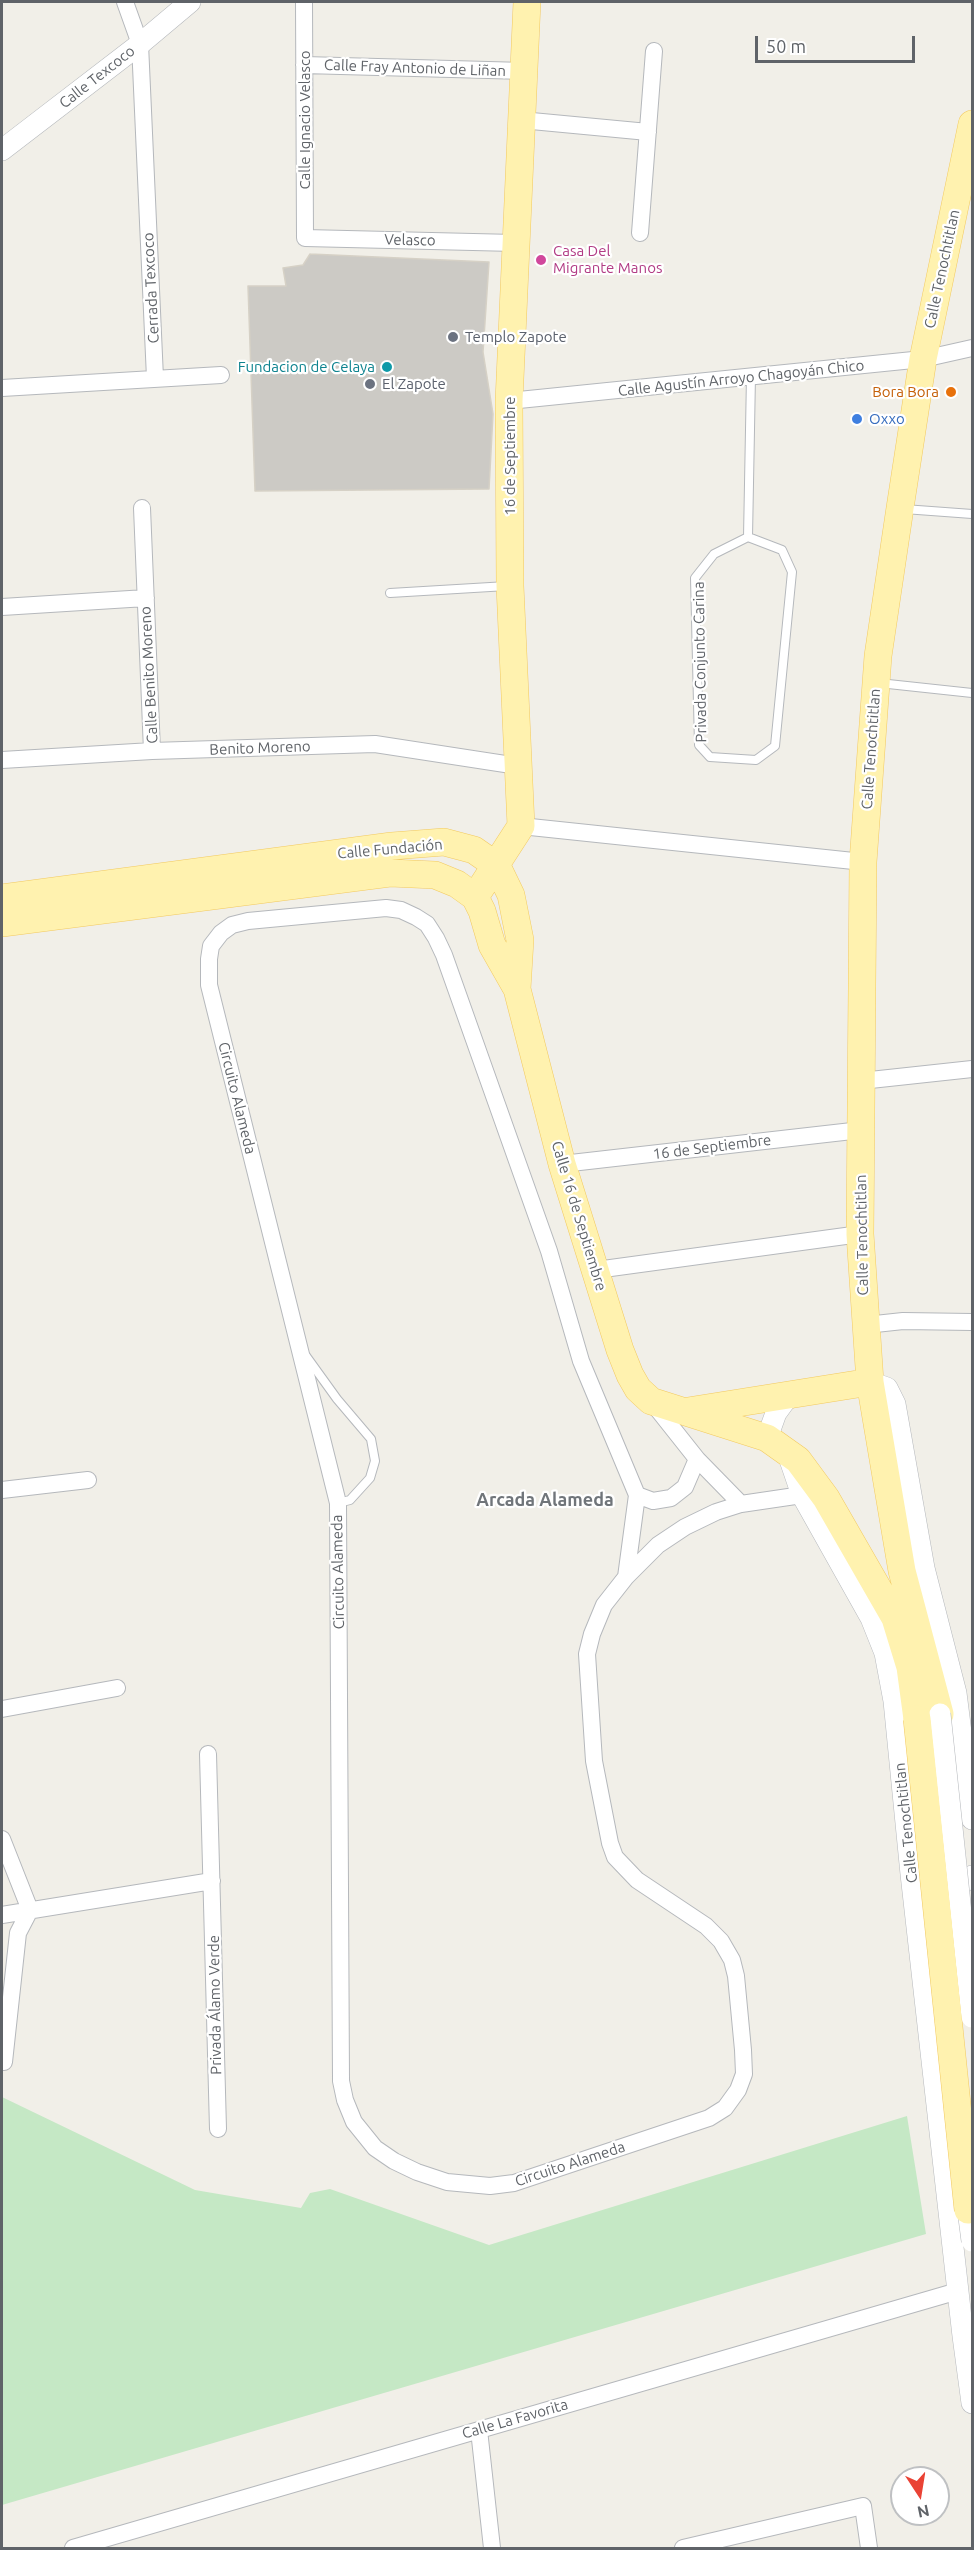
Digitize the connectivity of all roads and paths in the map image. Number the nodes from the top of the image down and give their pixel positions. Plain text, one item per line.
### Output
1 (125, 2) edge
2 (190, 2) edge
3 (304, 2) edge
4 (527, 2) edge
5 (140, 44) junction
6 (654, 51) dead end
7 (304, 65) junction
8 (525, 71) junction
9 (521, 120) junction
10 (972, 124) edge
11 (648, 132) junction
12 (2, 150) edge
13 (640, 233) dead end
14 (305, 238) joint
15 (515, 243) junction
16 (972, 348) edge
17 (923, 359) junction
18 (221, 375) dead end
19 (751, 376) junction
20 (155, 378) junction
21 (2, 388) edge
22 (509, 402) junction
23 (142, 508) dead end
24 (900, 508) junction
25 (972, 514) edge
26 (748, 537) junction
27 (510, 586) junction
28 (390, 593) dead end
29 (146, 598) junction
30 (2, 607) edge
31 (876, 683) junction
32 (972, 693) edge
33 (152, 751) junction
34 (2, 760) edge
35 (518, 766) junction
36 (521, 826) junction
37 (862, 862) junction
38 (497, 866) junction
39 (475, 897) junction
40 (5, 900) edge
41 (2, 922) edge
42 (517, 989) junction
43 (972, 1069) edge
44 (861, 1081) junction
45 (861, 1130) junction
46 (562, 1164) junction
47 (860, 1234) junction
48 (596, 1270) junction
49 (972, 1322) edge
50 (866, 1324) junction
51 (301, 1349) junction
52 (870, 1382) junction
53 (794, 1394) junction
54 (651, 1401) junction
55 (684, 1411) junction
56 (777, 1445) junction
57 (697, 1460) junction
58 (88, 1480) dead end
59 (2, 1490) edge
60 (637, 1495) junction
61 (814, 1497) junction
62 (338, 1503) junction
63 (741, 1504) junction
64 (626, 1577) junction
65 (117, 1688) dead end
66 (938, 1709) junction
67 (2, 1710) edge
68 (972, 1719) edge
69 (208, 1754) dead end
70 (972, 1819) edge
71 (972, 1829) edge
72 (2, 1839) edge
73 (911, 1874) junction
74 (972, 1876) edge
75 (212, 1881) junction
76 (30, 1910) junction
77 (2, 1914) edge
78 (916, 1915) junction
79 (18, 1933) junction
80 (972, 1960) edge
81 (923, 1974) junction
82 (972, 2017) edge
83 (4, 2062) dead end
84 (218, 2129) dead end
85 (963, 2213) edge
86 (972, 2241) edge
87 (958, 2291) junction
88 (968, 2336) edge
89 (972, 2403) edge
90 (479, 2430) junction
91 (73, 2548) edge
92 (492, 2548) edge
93 (683, 2548) edge
94 (869, 2548) edge

1 - 5 street, Cerrada Texcoco
2 - 5 street, Calle Texcoco
3 - 7 street, Calle Ignacio Velasco
4 - 8 main road, 16 de Septiembre
5 - 12 street, Calle Texcoco
5 - 20 street, Cerrada Texcoco
6 - 11 street
7 - 8 street, Calle Fray Antonio de Liñan
7 - 14 street, Calle Ignacio Velasco
8 - 9 main road, 16 de Septiembre
9 - 11 street
9 - 15 main road, 16 de Septiembre
10 - 17 main road, Calle Tenochtitlan
11 - 13 street
14 - 15 street, Velasco
15 - 22 main road, 16 de Septiembre
16 - 17 street, Calle Agustín Arroyo Chagoyán Chico
17 - 19 street, Calle Agustín Arroyo Chagoyán Chico
17 - 24 main road, Calle Tenochtitlan
18 - 20 street
19 - 22 street, Calle Agustín Arroyo Chagoyán Chico
19 - 26 lane
20 - 21 street
22 - 27 main road, 16 de Septiembre
23 - 29 street, Calle Benito Moreno
24 - 25 lane
24 - 31 main road, Calle Tenochtitlan
26 - 26 lane, Privada Conjunto Carina
27 - 28 lane
27 - 35 main road, 16 de Septiembre
29 - 30 street, Calle Benito Moreno
29 - 33 street, Calle Benito Moreno
31 - 32 lane
31 - 37 main road, Calle Tenochtitlan
33 - 34 street, Benito Moreno
33 - 35 street, Benito Moreno
35 - 36 main road, 16 de Septiembre
36 - 37 street
36 - 38 main road
37 - 44 main road, Calle Tenochtitlan
38 - 39 main road
38 - 40 main road, Calle Fundación
38 - 42 main road
39 - 41 main road, Calle Fundación
39 - 42 main road
42 - 46 main road, Calle 16 de Septiembre
43 - 44 street
44 - 45 main road, Calle Tenochtitlan
45 - 46 street, 16 de Septiembre
45 - 47 main road, Calle Tenochtitlan
46 - 48 main road, Calle 16 de Septiembre
47 - 48 street
47 - 50 main road, Calle Tenochtitlan
48 - 54 main road, Calle 16 de Septiembre
49 - 50 street
50 - 52 main road, Calle Tenochtitlan
51 - 60 street, Circuito Alameda
51 - 62 street, Circuito Alameda
51 - 62 lane
52 - 53 main road
52 - 66 main road, Calle Tenochtitlan
53 - 55 main road
53 - 56 street
54 - 55 main road
54 - 57 street
55 - 56 main road
56 - 61 main road
57 - 60 street
57 - 63 street
58 - 59 street
60 - 64 street
61 - 63 street, Circuito Alameda
61 - 66 main road
61 - 73 street, Calle Tenochtitlan
62 - 64 street, Circuito Alameda
63 - 64 street, Circuito Alameda
65 - 67 street
66 - 68 street
66 - 70 street, Calle Tenochtitlan
66 - 82 street, Calle Tenochtitlan, bridge
66 - 85 main road, Calle Tenochtitlan, bridge
69 - 75 street, Privada Álamo Verde
71 - 73 street
72 - 76 street
73 - 78 street, Calle Tenochtitlan
74 - 78 street
75 - 76 street
75 - 84 street, Privada Álamo Verde
76 - 77 street
76 - 79 street
77 - 79 street
78 - 81 street, Calle Tenochtitlan
79 - 83 street
80 - 81 street
81 - 85 street, Calle Tenochtitlan
85 - 86 street, bridge
85 - 87 street
87 - 88 street
87 - 90 street, Calle La Favorita
88 - 89 street
90 - 91 street, Calle La Favorita
90 - 92 street
93 - 94 street

